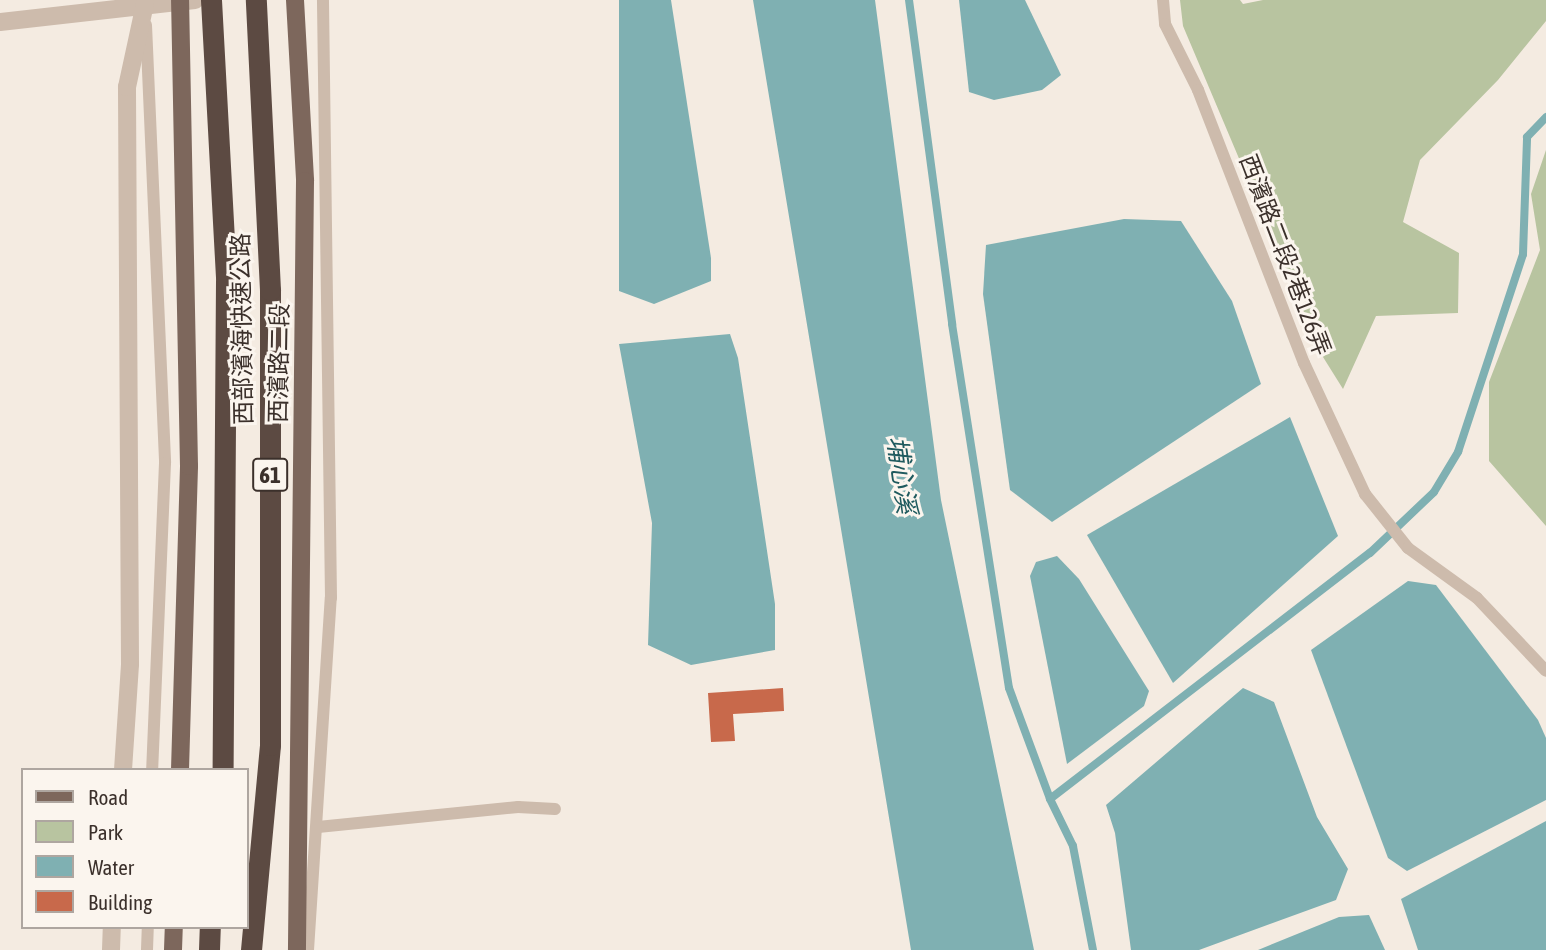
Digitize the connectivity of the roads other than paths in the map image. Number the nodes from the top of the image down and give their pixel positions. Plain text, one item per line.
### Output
1 (180, 0) edge
2 (195, 0) edge
3 (211, 0) edge
4 (256, 0) edge
5 (295, 0) edge
6 (323, 0) edge
7 (1163, 0) edge
8 (145, 2) edge
9 (0, 22) edge
10 (1546, 671) edge
11 (122, 768) edge
12 (152, 768) edge
13 (180, 768) edge
14 (223, 768) edge
15 (555, 809) dead end
16 (318, 827) junction
17 (112, 929) edge
18 (148, 929) edge
19 (174, 929) edge
20 (211, 929) edge
21 (111, 950) edge
22 (147, 950) edge
23 (173, 950) edge
24 (209, 950) edge
25 (251, 950) edge
26 (298, 950) edge
27 (308, 950) edge

1 - 13 main road, bridge
2 - 8 street
3 - 14 highway, 西部濱海快速公路 / 61
4 - 25 highway, 西部濱海快速公路 / 61
5 - 26 main road, 西濱路二段 / 61
6 - 16 lane
7 - 10 lane, 西濱路二段2巷126弄
8 - 9 street
8 - 11 street
8 - 12 lane
15 - 16 lane
16 - 27 lane
17 - 21 street
18 - 22 lane
19 - 23 main road
20 - 24 highway

